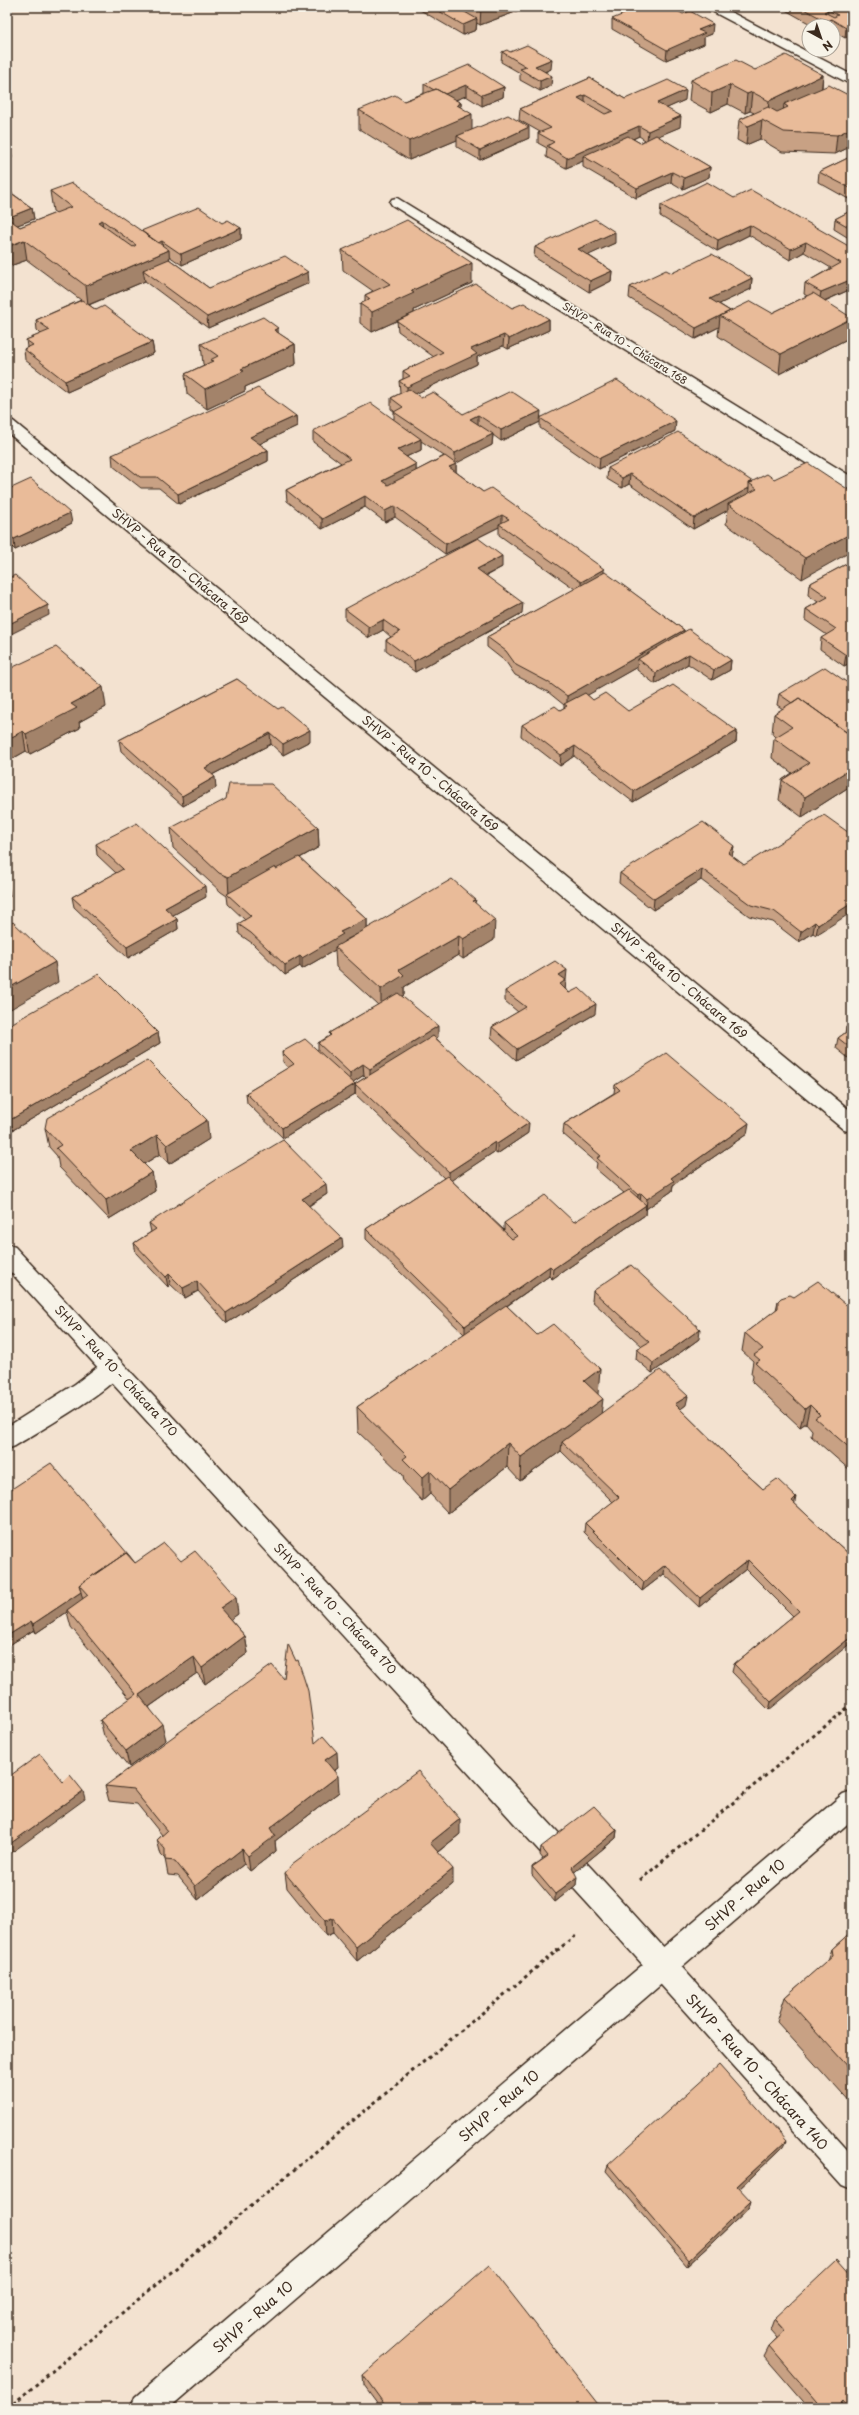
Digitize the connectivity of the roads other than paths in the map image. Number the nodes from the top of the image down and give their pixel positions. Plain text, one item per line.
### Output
1 (711, 7) edge
2 (852, 81) edge
3 (397, 202) dead end
4 (7, 424) edge
5 (852, 484) edge
6 (852, 1124) edge
7 (7, 1253) edge
8 (113, 1368) junction
9 (7, 1439) edge
10 (852, 1804) edge
11 (662, 1967) junction
12 (852, 2176) edge
13 (146, 2408) edge

1 - 2 street
3 - 5 street, SHVP - Rua 10 - Chácara 168
4 - 6 street, SHVP - Rua 10 - Chácara 169
7 - 8 street, SHVP - Rua 10 - Chácara 170
8 - 9 street
8 - 11 street, SHVP - Rua 10 - Chácara 170
10 - 11 street, SHVP - Rua 10
11 - 12 street, SHVP - Rua 10 - Chácara 140
11 - 13 street, SHVP - Rua 10

